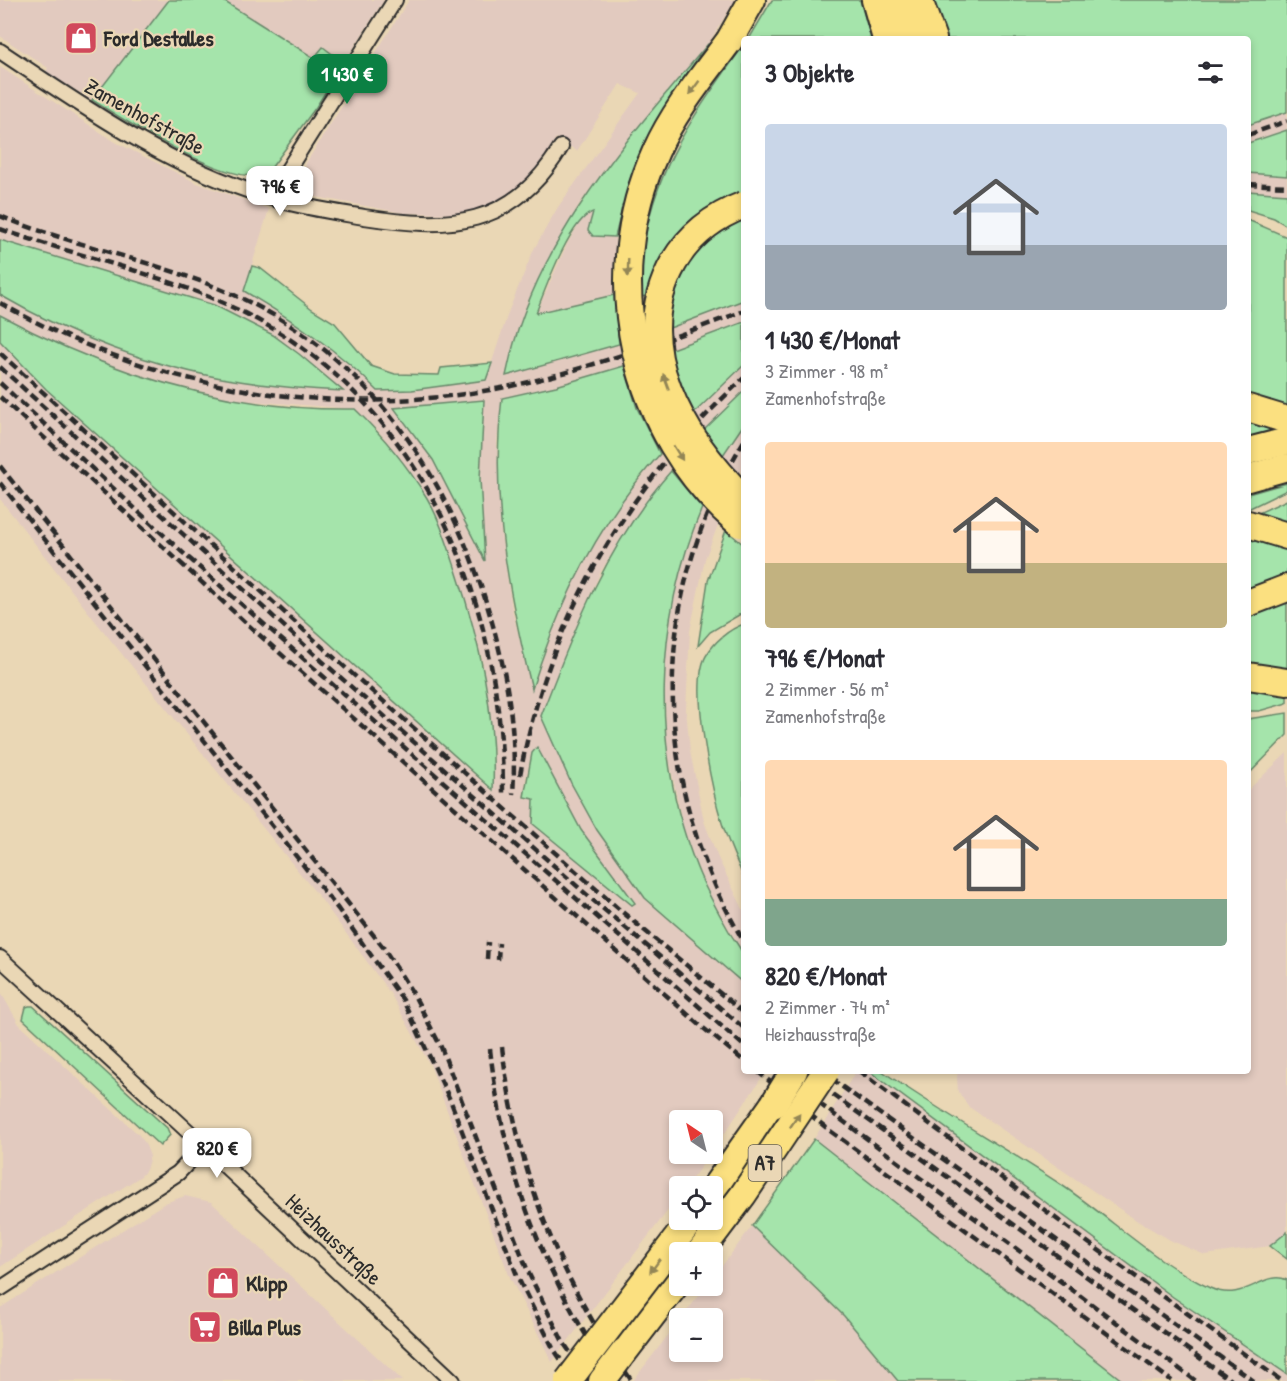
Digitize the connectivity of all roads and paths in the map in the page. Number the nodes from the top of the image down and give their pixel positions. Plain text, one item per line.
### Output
1 (395, 0) edge
2 (752, 0) edge
3 (875, 0) edge
4 (898, 0) edge
5 (919, 0) edge
6 (885, 36) edge
7 (908, 36) edge
8 (932, 36) edge
9 (0, 51) edge
10 (561, 147) dead end
11 (278, 200) junction
12 (741, 206) edge
13 (1251, 409) edge
14 (1287, 420) edge
15 (1287, 441) edge
16 (1251, 451) edge
17 (1287, 467) edge
18 (1251, 477) edge
19 (741, 513) edge
20 (741, 514) edge
21 (1287, 588) edge
22 (1251, 602) edge
23 (1251, 676) edge
24 (1287, 682) edge
25 (0, 958) edge
26 (792, 1074) edge
27 (824, 1074) edge
28 (204, 1146) junction
29 (722, 1176) edge
30 (683, 1230) edge
31 (708, 1242) edge
32 (0, 1289) edge
33 (669, 1293) edge
34 (453, 1381) edge
35 (568, 1381) edge
36 (602, 1381) edge

1 - 11 street
2 -> 20 highway, bridge
3 - 6 highway
4 - 7 highway
5 - 8 highway
9 - 11 street, Zamenhofstraße
10 - 11 street, Zamenhofstraße
19 -> 12 highway, bridge
13 - 14 highway
15 - 16 highway
17 - 18 highway
21 - 22 highway
23 - 24 highway
25 - 28 street, Heizhausstraße
26 - 29 highway, A7, bridge
31 -> 27 highway, A7, bridge
28 - 32 street
28 - 34 street, Heizhausstraße
30 -> 35 highway, bridge
33 - 36 highway, bridge

